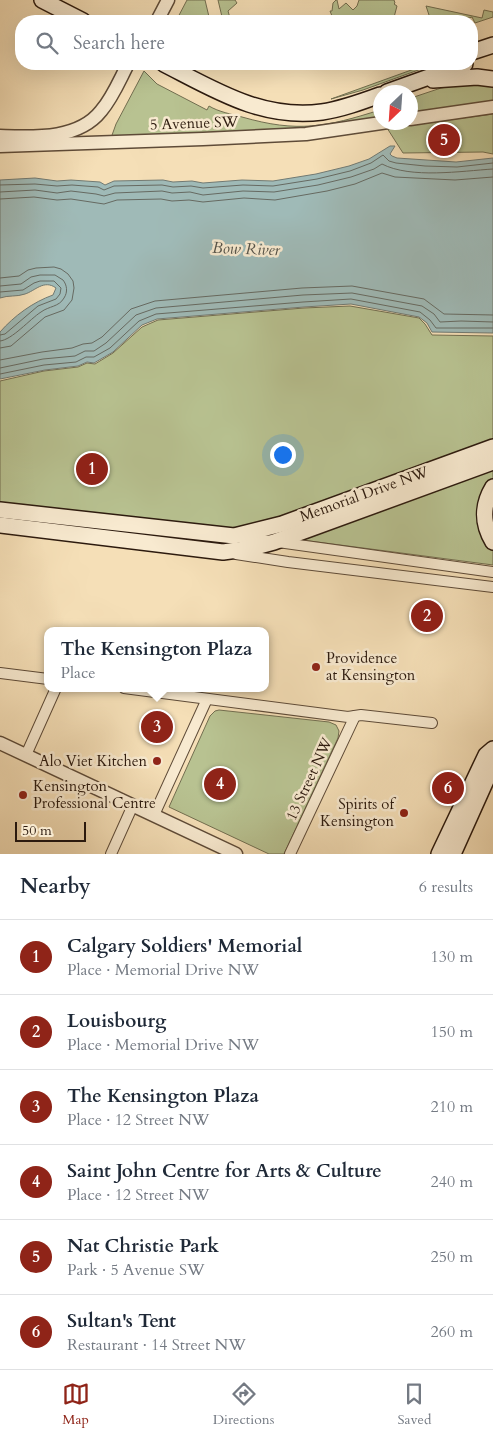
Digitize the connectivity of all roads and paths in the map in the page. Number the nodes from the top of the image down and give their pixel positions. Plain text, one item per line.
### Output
1 (42, 0) edge
2 (168, 0) edge
3 (71, 15) edge
4 (160, 15) edge
5 (493, 45) edge
6 (478, 50) edge
7 (493, 55) edge
8 (478, 60) edge
9 (125, 70) edge
10 (176, 70) edge
11 (446, 70) edge
12 (493, 79) edge
13 (416, 82) junction
14 (407, 85) edge
15 (373, 98) edge
16 (493, 107) edge
17 (418, 118) edge
18 (373, 124) edge
19 (0, 136) edge
20 (0, 146) edge
21 (493, 447) edge
22 (493, 462) edge
23 (493, 487) edge
24 (0, 510) edge
25 (0, 525) edge
26 (234, 536) junction
27 (274, 542) junction
28 (493, 542) edge
29 (223, 552) junction
30 (493, 572) edge
31 (493, 587) edge
32 (0, 673) edge
33 (44, 678) edge
34 (54, 692) edge
35 (158, 692) edge
36 (208, 698) junction
37 (355, 716) junction
38 (432, 723) dead end
39 (1, 746) edge
40 (493, 749) edge
41 (26, 755) junction
42 (493, 765) edge
43 (133, 805) junction
44 (154, 815) junction
45 (111, 854) edge
46 (236, 854) edge
47 (290, 854) edge
48 (439, 854) edge
49 (454, 854) edge

1 - 3 main road
2 - 4 street
5 - 6 main road
7 - 8 main road
9 - 19 street
10 - 15 main road
11 - 13 main road
12 - 13 main road
13 - 14 main road
16 - 17 street
18 - 20 street, 5 Avenue SW
21 - 26 main road, Memorial Drive NW
22 - 27 main road, Memorial Drive NW
23 - 28 main road
24 - 26 main road, Memorial Drive NW
25 - 29 main road, Memorial Drive NW
26 - 27 street, Memorial Drive NW
27 - 29 main road, Memorial Drive NW
27 - 30 street, Memorial Drive NW
29 - 31 street, Memorial Drive NW
32 - 33 street
34 - 41 street
35 - 36 street
36 - 37 street
36 - 44 street
37 - 38 street
37 - 47 street, 13 Street NW
39 - 41 street
40 - 48 main road
41 - 43 street
42 - 49 main road
43 - 44 street
43 - 45 street
44 - 46 street

